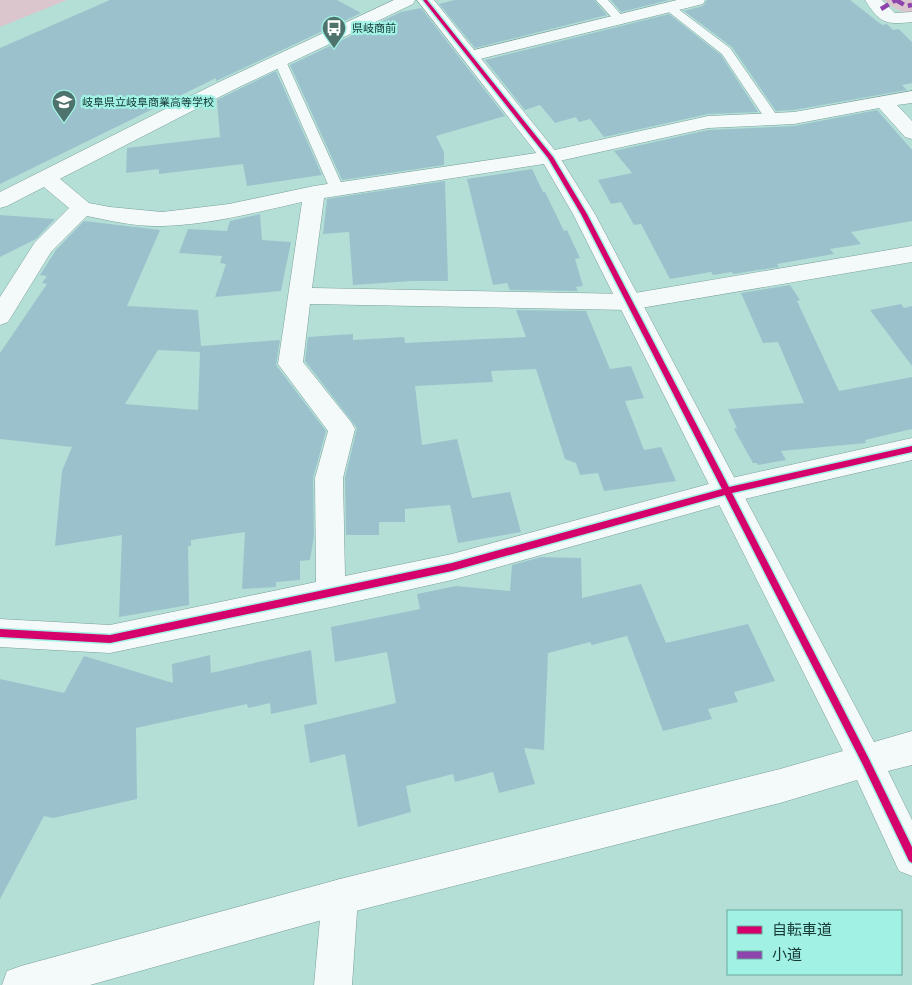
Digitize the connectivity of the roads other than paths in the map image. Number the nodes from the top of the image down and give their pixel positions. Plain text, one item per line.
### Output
1 (407, 0) edge
2 (425, 0) edge
3 (602, 0) edge
4 (697, 0) edge
5 (873, 0) edge
6 (669, 7) junction
7 (912, 16) edge
8 (620, 20) junction
9 (472, 56) junction
10 (280, 61) junction
11 (912, 97) edge
12 (884, 102) junction
13 (773, 120) junction
14 (912, 133) edge
15 (550, 157) junction
16 (46, 178) junction
17 (325, 191) junction
18 (0, 201) edge
19 (82, 208) junction
20 (912, 254) edge
21 (301, 296) junction
22 (629, 302) junction
23 (0, 316) edge
24 (912, 449) edge
25 (727, 491) junction
26 (331, 594) junction
27 (0, 634) edge
28 (912, 748) edge
29 (866, 762) junction
30 (912, 858) edge
31 (340, 897) junction
32 (21, 985) edge
33 (333, 985) edge

1 - 10 street
2 - 9 street
3 - 8 lane
4 - 6 street
5 - 7 street
6 - 8 street
6 - 13 lane
8 - 9 street
9 - 15 street
10 - 16 street
10 - 17 lane
11 - 12 street
12 - 13 street
12 - 14 street
13 - 15 street
15 - 17 street
15 - 22 street
16 - 18 street
16 - 19 street
17 - 19 street
17 - 21 street
19 - 23 street
20 - 22 street
21 - 22 street
21 - 26 street
22 - 25 street
24 - 25 street
25 - 26 street
25 - 29 street
26 - 27 street
28 - 29 street
29 - 30 street
29 - 31 street
31 - 32 street
31 - 33 street

